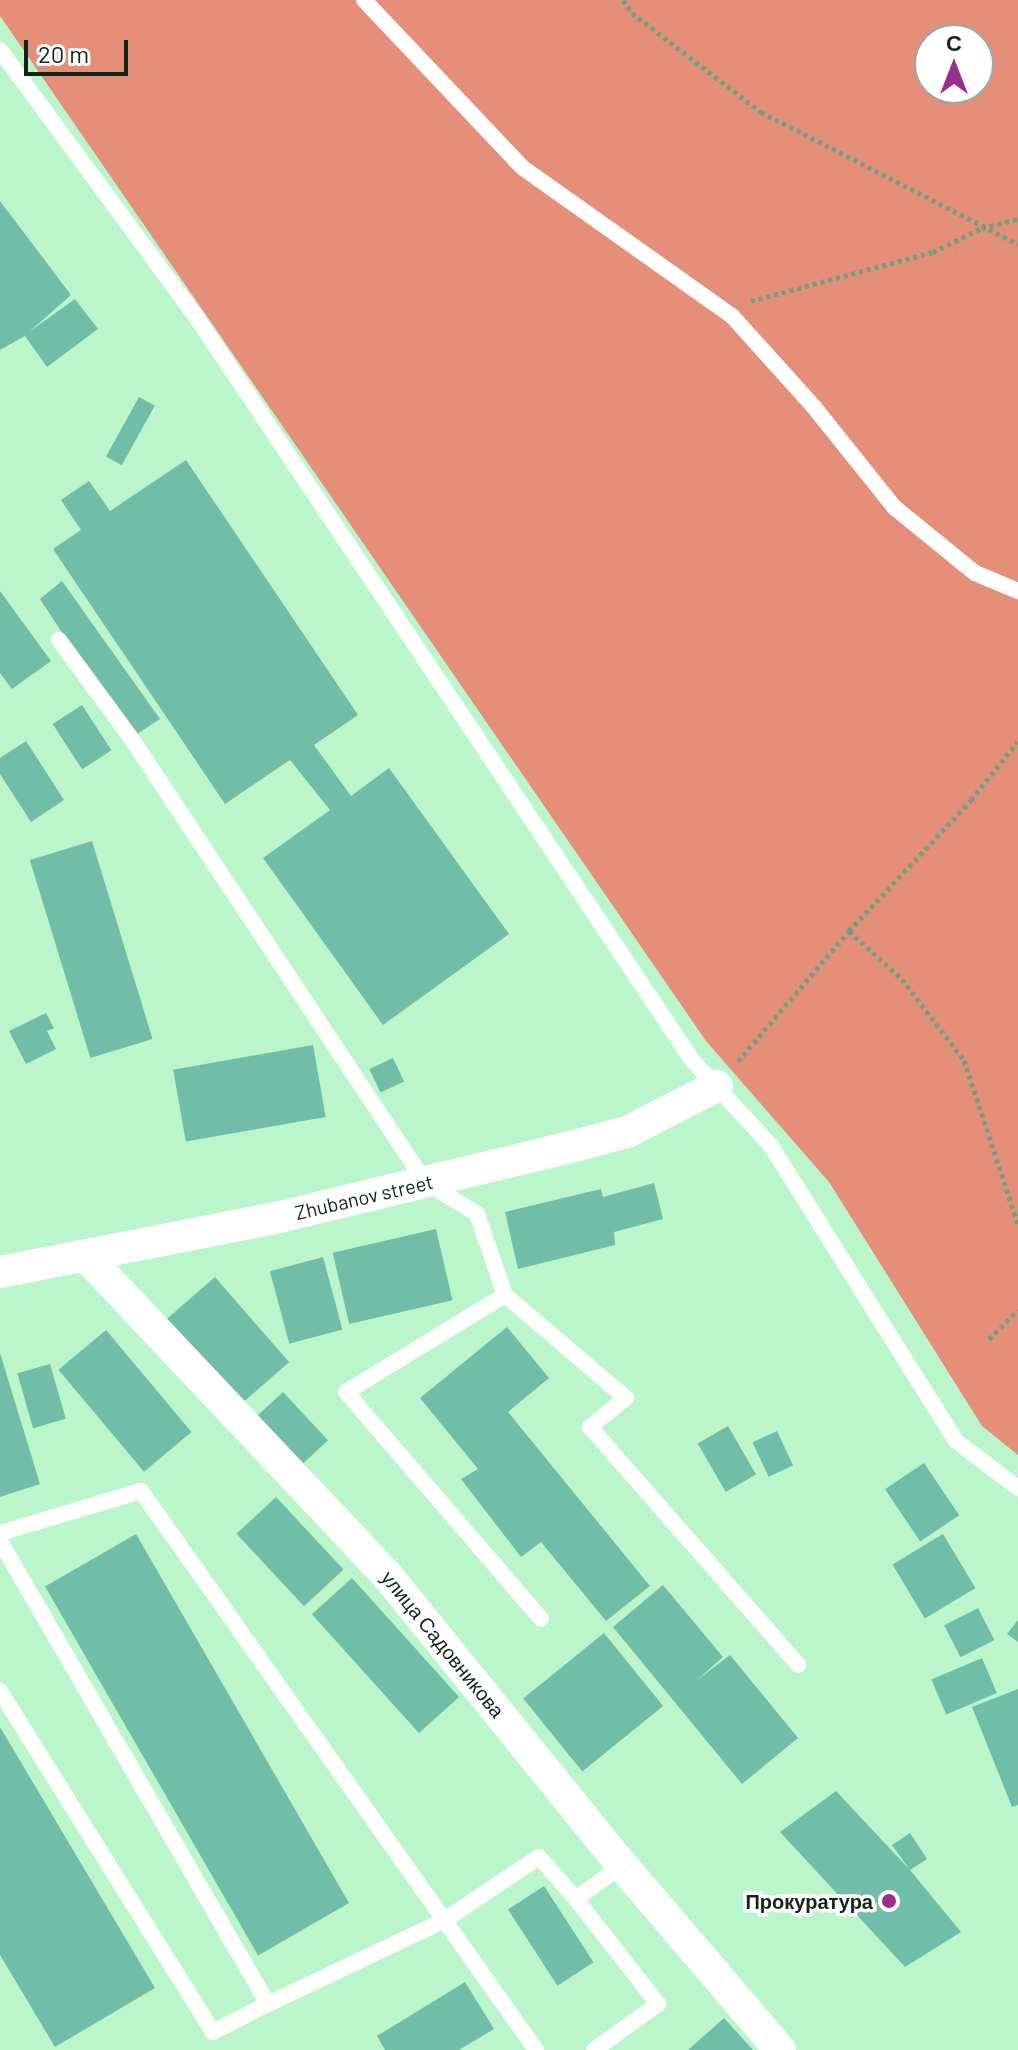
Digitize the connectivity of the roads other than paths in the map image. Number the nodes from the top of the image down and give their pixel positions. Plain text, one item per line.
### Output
1 (364, 0) edge
2 (0, 50) edge
3 (1018, 591) edge
4 (59, 640) dead end
5 (717, 1086) junction
6 (425, 1182) junction
7 (86, 1256) junction
8 (0, 1272) edge
9 (505, 1295) junction
10 (1018, 1488) edge
11 (0, 1533) edge
12 (0, 1541) edge
13 (541, 1619) dead end
14 (798, 1665) dead end
15 (0, 1691) edge
16 (622, 1865) junction
17 (576, 1899) junction
18 (445, 1920) junction
19 (268, 2004) junction
20 (536, 2050) edge
21 (594, 2050) edge
22 (780, 2050) edge

1 - 3 lane
2 - 5 lane
4 - 6 lane
5 - 6 street, Zhubanov street
5 - 10 lane
6 - 7 street, Zhubanov street
6 - 9 lane
7 - 8 street, Zhubanov street
7 - 16 street, улица Садовникова
9 - 13 lane
9 - 14 lane
11 - 18 lane
12 - 19 lane
15 - 19 lane
16 - 17 lane
16 - 22 street, улица Садовникова
17 - 18 lane
17 - 21 lane
18 - 19 lane
18 - 20 lane

